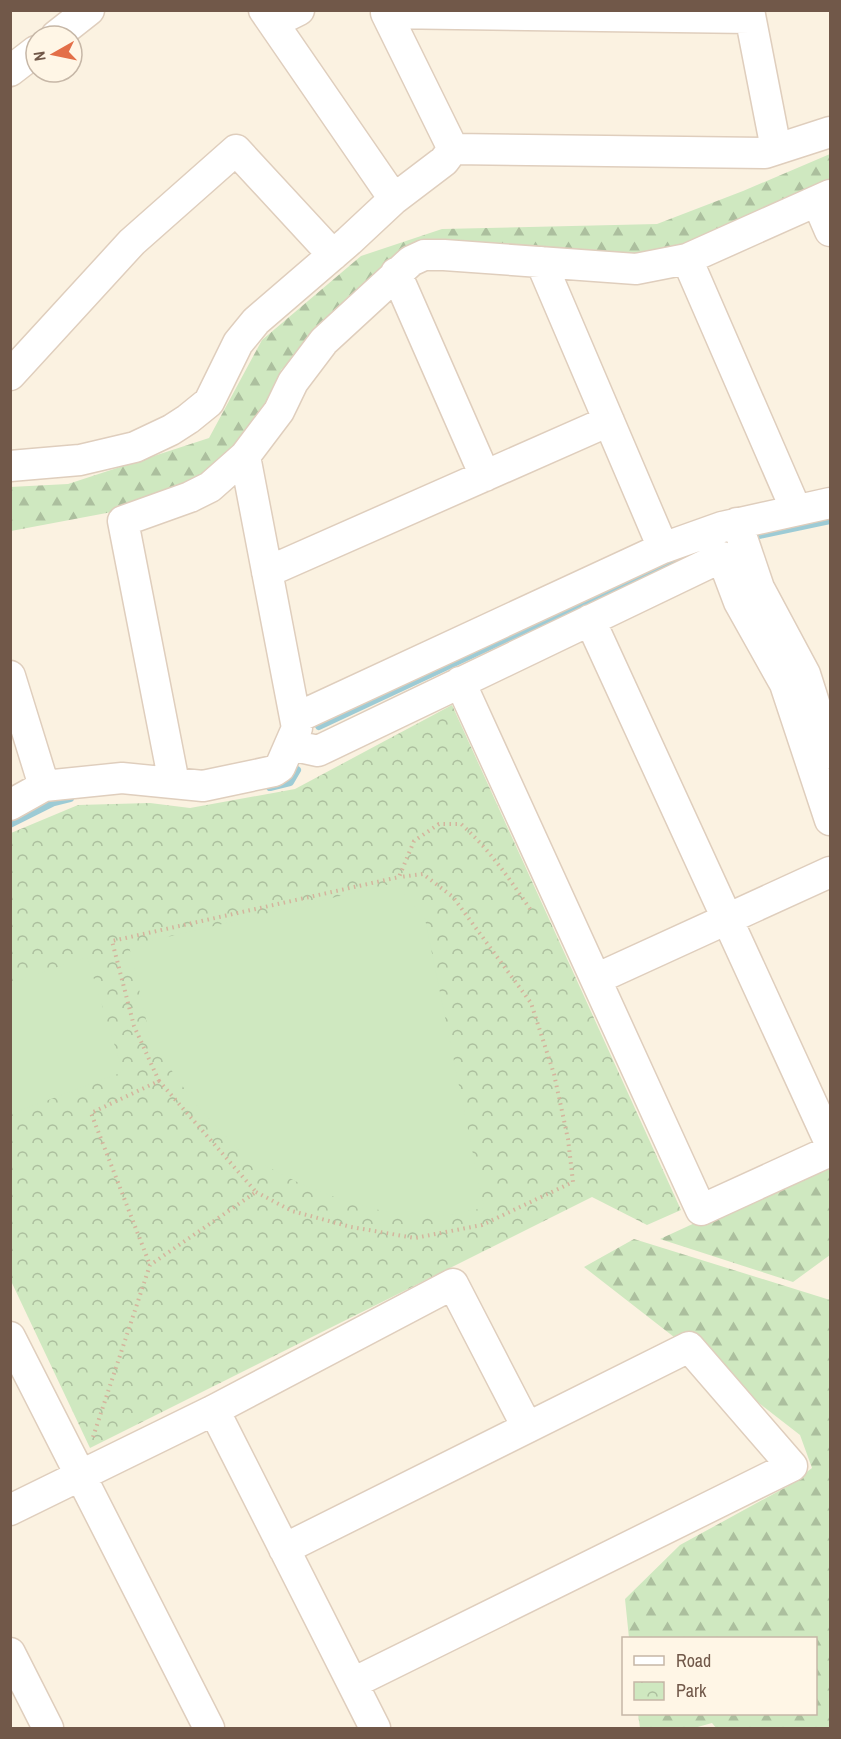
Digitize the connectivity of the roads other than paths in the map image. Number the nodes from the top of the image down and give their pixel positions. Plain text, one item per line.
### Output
1 (89, 10) edge
2 (749, 14) edge
3 (278, 15) edge
4 (71, 24) edge
5 (24, 60) edge
6 (10, 71) edge
7 (831, 132) edge
8 (776, 148) junction
9 (453, 149) junction
10 (824, 198) edge
11 (394, 199) junction
12 (831, 231) edge
13 (333, 255) junction
14 (687, 259) junction
15 (541, 262) junction
16 (396, 273) junction
17 (10, 375) edge
18 (609, 421) junction
19 (245, 456) junction
20 (10, 466) edge
21 (485, 476) junction
22 (831, 503) edge
23 (796, 510) junction
24 (738, 523) junction
25 (663, 548) junction
26 (267, 572) junction
27 (590, 620) junction
28 (10, 676) edge
29 (460, 682) junction
30 (293, 731) junction
31 (831, 753) edge
32 (174, 783) junction
33 (44, 786) junction
34 (10, 805) edge
35 (831, 820) edge
36 (831, 872) edge
37 (727, 919) junction
38 (596, 979) junction
39 (831, 1143) edge
40 (831, 1151) edge
41 (10, 1337) edge
42 (214, 1410) junction
43 (527, 1427) junction
44 (81, 1475) junction
45 (10, 1510) edge
46 (284, 1549) junction
47 (10, 1653) edge
48 (353, 1683) junction
49 (48, 1728) edge
50 (209, 1728) edge
51 (375, 1728) edge

1 - 4 street
2 - 8 street
2 - 9 street
3 - 11 street
5 - 6 street
7 - 8 street
8 - 9 street
9 - 11 street
10 - 12 street
10 - 14 street
11 - 13 street
13 - 17 street
13 - 20 street
14 - 15 street
14 - 23 street
15 - 16 street
15 - 18 street
16 - 19 street
16 - 21 street
18 - 21 street
18 - 25 street
19 - 26 street
19 - 32 street
21 - 26 street
22 - 23 street
23 - 24 street
24 - 25 street
24 - 31 street
25 - 30 street
26 - 30 street
27 - 29 street
27 - 35 street
27 - 37 street
28 - 33 street
29 - 30 street
29 - 38 street
30 - 32 street
32 - 33 street
33 - 34 street
36 - 37 street
37 - 38 street
37 - 39 street
38 - 40 street
41 - 44 street
42 - 43 street
42 - 44 street
42 - 46 street
43 - 46 street
43 - 48 street
44 - 45 street
44 - 50 street
46 - 48 street
47 - 49 street
48 - 51 street

